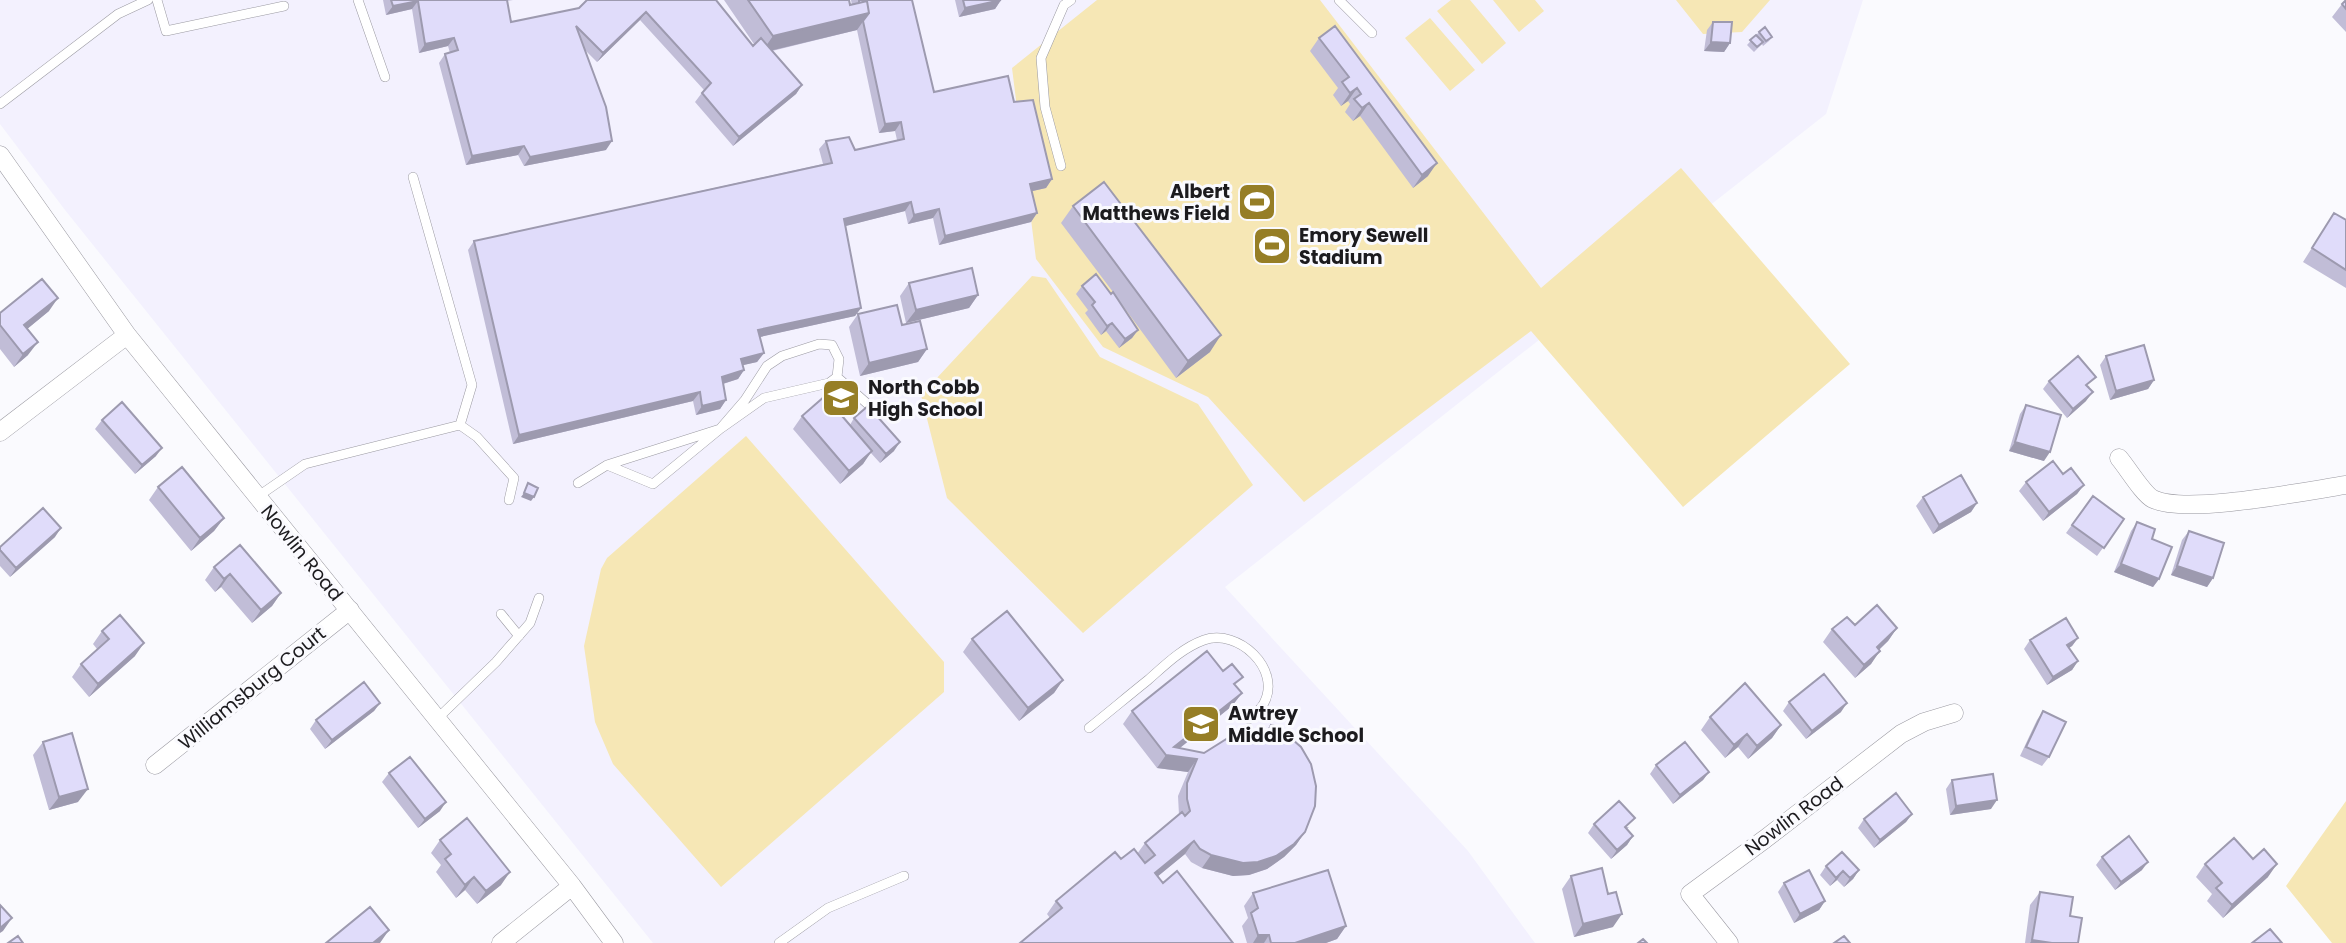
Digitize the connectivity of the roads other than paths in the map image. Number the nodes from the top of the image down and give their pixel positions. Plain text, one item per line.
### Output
1 (148, 0) edge
2 (157, 0) edge
3 (358, 0) edge
4 (1071, 0) edge
5 (1339, 0) edge
6 (284, 6) dead end
7 (1372, 33) dead end
8 (385, 77) dead end
9 (0, 104) edge
10 (0, 155) edge
11 (1061, 166) dead end
12 (413, 177) dead end
13 (127, 335) junction
14 (838, 377) junction
15 (872, 407) edge
16 (460, 425) junction
17 (720, 429) junction
18 (0, 432) edge
19 (2119, 457) dead end
20 (607, 465) junction
21 (578, 483) dead end
22 (2346, 485) edge
23 (256, 497) junction
24 (509, 500) dead end
25 (539, 598) dead end
26 (350, 610) junction
27 (501, 614) dead end
28 (519, 636) junction
29 (1954, 713) dead end
30 (437, 719) junction
31 (1249, 719) dead end
32 (1089, 728) dead end
33 (155, 765) dead end
34 (904, 876) dead end
35 (572, 886) junction
36 (501, 943) edge
37 (614, 943) edge
38 (779, 943) edge
39 (1729, 943) edge

1 - 9 lane
2 - 6 lane
3 - 8 lane
4 - 11 lane
5 - 7 lane
10 - 13 street, Nowlin Road
12 - 16 lane
13 - 18 street
13 - 23 street, Nowlin Road
14 - 15 lane
14 - 17 lane
14 - 17 lane
16 - 23 lane
16 - 24 lane
17 - 20 lane
17 - 20 lane
19 - 22 street
20 - 21 lane
23 - 26 street, Nowlin Road
25 - 28 lane
26 - 30 street, Nowlin Road
26 - 33 street, Williamsburg Court
27 - 28 lane
28 - 30 lane
29 - 39 street, Nowlin Road
30 - 35 street, Nowlin Road
31 - 32 lane
34 - 38 lane
35 - 36 street
35 - 37 street, Nowlin Road

